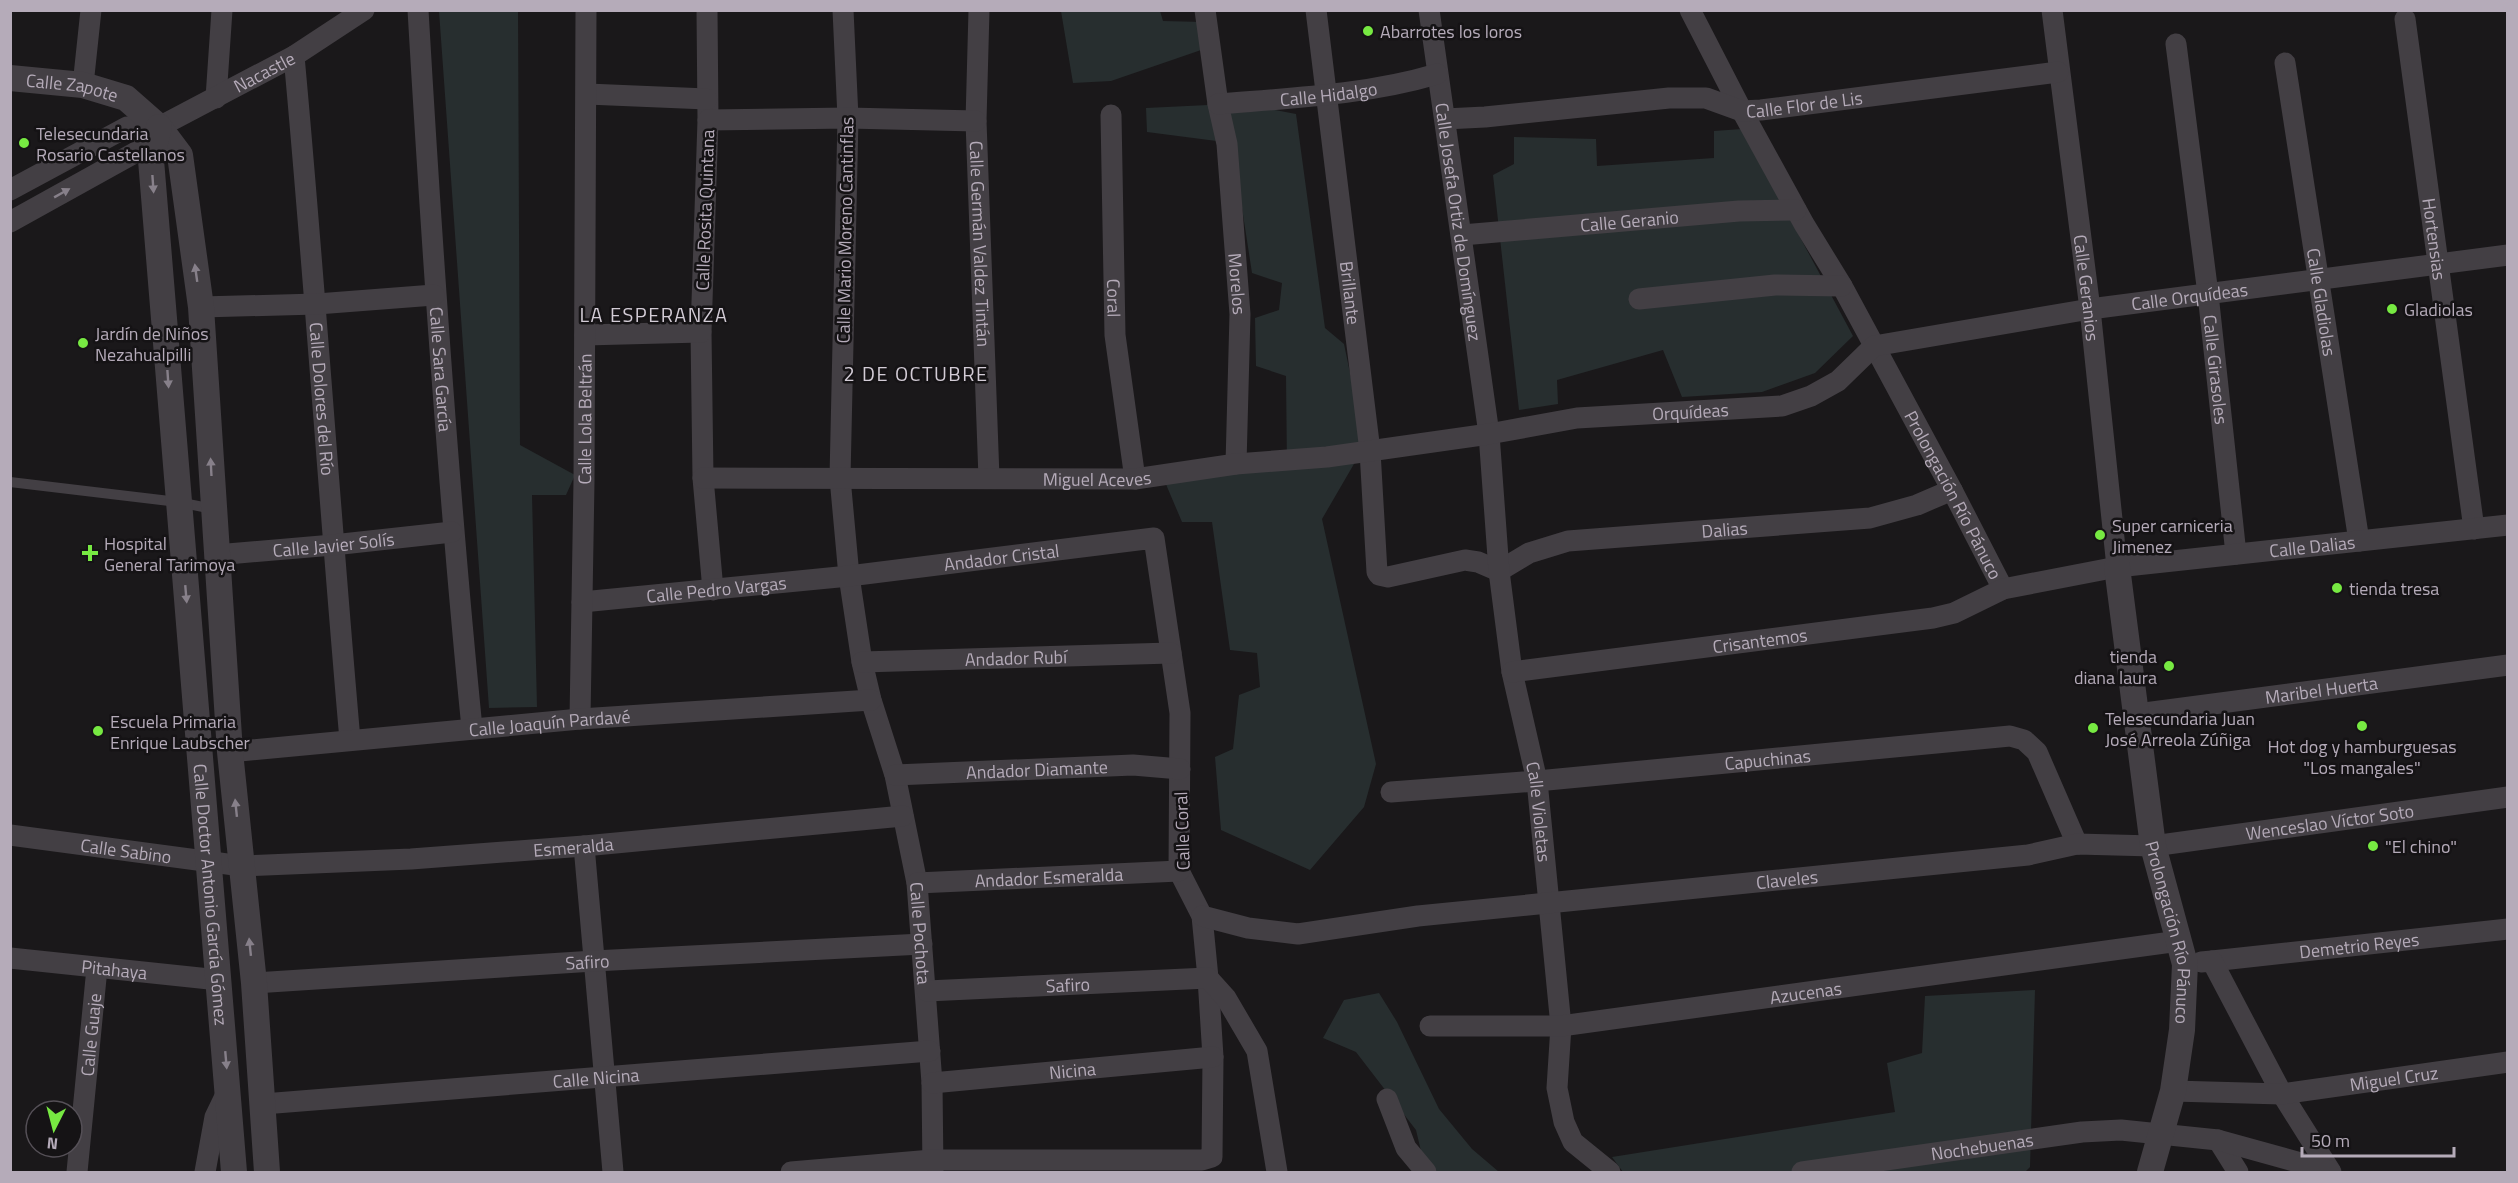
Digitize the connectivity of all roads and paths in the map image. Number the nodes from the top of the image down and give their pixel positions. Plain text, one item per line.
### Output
1 (91, 10) edge
2 (222, 10) edge
3 (364, 10) edge
4 (418, 10) edge
5 (586, 10) edge
6 (707, 10) edge
7 (843, 10) edge
8 (979, 10) edge
9 (1205, 10) edge
10 (1316, 10) edge
11 (1429, 10) edge
12 (1690, 10) edge
13 (2052, 10) edge
14 (2405, 19) dead end
15 (336, 20) edge
16 (2176, 44) dead end
17 (294, 57) junction
18 (2285, 63) dead end
19 (2058, 72) junction
20 (1437, 74) junction
21 (10, 78) edge
22 (83, 85) junction
23 (587, 94) junction
24 (1325, 95) junction
25 (216, 98) junction
26 (707, 99) junction
27 (1218, 104) junction
28 (1742, 111) junction
29 (1111, 115) dead end
30 (848, 118) junction
31 (1445, 119) junction
32 (708, 120) junction
33 (976, 121) junction
34 (159, 127) junction
35 (10, 190) edge
36 (1796, 210) junction
37 (10, 222) edge
38 (1462, 235) junction
39 (2508, 255) edge
40 (2438, 264) junction
41 (2320, 280) junction
42 (1842, 286) junction
43 (2208, 294) junction
44 (434, 295) junction
45 (1639, 298) dead end
46 (317, 304) junction
47 (201, 307) junction
48 (2090, 309) junction
49 (701, 332) junction
50 (585, 335) junction
51 (1874, 346) junction
52 (1489, 434) junction
53 (1370, 451) junction
54 (1236, 464) junction
55 (703, 478) junction
56 (840, 478) junction
57 (989, 478) junction
58 (1135, 479) junction
59 (10, 483) edge
60 (1952, 490) junction
61 (178, 502) junction
62 (213, 509) junction
63 (2508, 525) edge
64 (2474, 529) junction
65 (452, 532) junction
66 (1154, 538) joint
67 (2359, 541) junction
68 (333, 545) junction
69 (2236, 554) junction
70 (216, 555) junction
71 (2117, 567) junction
72 (1499, 571) junction
73 (849, 576) junction
74 (713, 590) junction
75 (2003, 590) junction
76 (582, 602) junction
77 (1171, 653) junction
78 (862, 663) junction
79 (2508, 665) edge
80 (1512, 672) junction
81 (871, 700) junction
82 (2136, 714) junction
83 (580, 719) junction
84 (471, 728) junction
85 (350, 740) junction
86 (230, 752) junction
87 (1180, 769) junction
88 (895, 775) junction
89 (1537, 781) junction
90 (1391, 792) dead end
91 (2508, 797) edge
92 (903, 816) junction
93 (10, 835) edge
94 (2077, 844) junction
95 (584, 846) junction
96 (2153, 846) junction
97 (210, 863) junction
98 (242, 866) junction
99 (1179, 871) junction
100 (917, 883) junction
101 (1549, 902) junction
102 (1202, 916) junction
103 (2508, 929) edge
104 (922, 944) junction
105 (2182, 953) junction
106 (10, 958) edge
107 (594, 961) junction
108 (2212, 961) junction
109 (97, 969) junction
110 (1208, 978) junction
111 (219, 980) junction
112 (254, 983) junction
113 (927, 991) junction
114 (1430, 1026) dead end
115 (1561, 1026) junction
116 (930, 1051) junction
117 (1213, 1057) junction
118 (2508, 1062) edge
119 (604, 1078) junction
120 (932, 1083) junction
121 (229, 1090) junction
122 (2173, 1091) junction
123 (2282, 1094) junction
124 (1387, 1099) dead end
125 (263, 1104) junction
126 (2162, 1134) junction
127 (2218, 1140) junction
128 (932, 1166) edge
129 (2331, 1172) edge
130 (77, 1173) edge
131 (205, 1173) edge
132 (234, 1173) edge
133 (267, 1173) edge
134 (613, 1173) edge
135 (791, 1173) edge
136 (1277, 1173) edge
137 (1426, 1173) edge
138 (1610, 1173) edge
139 (1802, 1173) edge
140 (2150, 1173) edge
141 (2238, 1173) edge

1 - 22 street
2 - 25 street
3 - 15 street, Nacastle
4 - 44 street, Calle Sara García
5 - 23 street, Calle Lola Beltrán
6 - 26 street, Calle Rosita Quintana
7 - 30 street, Calle Mario Moreno Cantinflas
8 - 33 street, Calle Germán Valdez Tintán
9 - 27 street, Morelos
10 - 24 street, Brillante
11 - 20 street, Calle Josefa Ortiz de Domínguez
12 - 28 street, Prolongación Río Pánuco
13 - 19 street, Calle Geranios
14 - 40 street, Hortensias
15 - 17 street, Nacastle
16 - 43 street, Calle Girasoles
17 - 25 street, Nacastle
17 - 46 street, Calle Dolores del Río
18 - 41 street, Calle Gladiolas
19 - 28 street, Calle Flor de Lis
19 - 48 street, Calle Geranios
20 - 24 street, Calle Hidalgo
20 - 31 street, Calle Josefa Ortiz de Domínguez
21 - 22 street, Calle Zapote
22 - 34 street, Calle Zapote
23 - 26 street
23 - 50 street, Calle Lola Beltrán
24 - 27 street, Calle Hidalgo
24 - 53 street, Brillante
25 - 34 street, Nacastle
26 - 32 street, Calle Rosita Quintana
27 - 54 street, Morelos
28 - 31 street, Calle Flor de Lis
28 - 36 street, Prolongación Río Pánuco
29 - 58 street, Coral
30 - 32 street
30 - 33 street
30 - 56 street, Calle Mario Moreno Cantinflas
31 - 38 street, Calle Josefa Ortiz de Domínguez
32 - 49 street, Calle Rosita Quintana
33 - 57 street, Calle Germán Valdez Tintán
34 - 35 street
37 -> 34 street
47 -> 34 street, Calle Doctor Antonio García Gómez
34 -> 61 street, Calle Doctor Antonio García Gómez
36 - 38 street, Calle Geranio
36 - 42 street, Prolongación Río Pánuco
38 - 52 street, Calle Josefa Ortiz de Domínguez
39 - 40 street, Calle Orquídeas
40 - 41 street, Calle Orquídeas
40 - 64 street, Hortensias
41 - 43 street, Calle Orquídeas
41 - 67 street, Calle Gladiolas
42 - 45 street
42 - 51 street, Prolongación Río Pánuco
43 - 48 street, Calle Orquídeas
43 - 69 street, Calle Girasoles
44 - 46 street
44 - 65 street, Calle Sara García
46 - 47 street
46 - 68 street, Calle Dolores del Río
62 -> 47 street, Calle Doctor Antonio García Gómez
48 - 51 street, Calle Orquídeas
48 - 71 street, Calle Geranios
49 - 50 street
49 - 55 street, Calle Rosita Quintana
50 - 76 street, Calle Lola Beltrán
51 - 52 street, Orquídeas
51 - 60 street, Prolongación Río Pánuco
52 - 53 street, Miguel Aceves
52 - 72 street, Calle Violetas
53 - 54 street, Miguel Aceves
53 - 72 street, Brillante
54 - 58 street, Miguel Aceves
55 - 56 street, Miguel Aceves
55 - 74 street, Calle Rosita Quintana
56 - 57 street, Miguel Aceves
56 - 73 street, Calle Mario Moreno Cantinflas
57 - 58 street, Miguel Aceves
59 - 61 lane
60 - 72 street, Dalias
60 - 75 street, Prolongación Río Pánuco
61 - 62 lane
61 -> 97 street, Calle Doctor Antonio García Gómez
62 - 70 street, Calle Doctor Antonio García Gómez
63 - 64 street, Calle Dalias
64 - 67 street, Calle Dalias
65 - 68 street, Calle Javier Solís
65 - 84 street, Calle Sara García
66 - 73 street, Andador Cristal
66 - 77 street, Calle Coral
67 - 69 street, Calle Dalias
68 - 70 street, Calle Javier Solís
68 - 85 street, Calle Dolores del Río
69 - 71 street, Calle Dalias
70 - 86 street, Calle Doctor Antonio García Gómez
71 - 75 street, Prolongación Río Pánuco
71 - 82 street, Prolongación Río Pánuco
72 - 80 street, Calle Violetas
73 - 74 street, Calle Pedro Vargas
73 - 78 street, Calle Mario Moreno Cantinflas
74 - 76 street, Calle Pedro Vargas
75 - 80 street, Crisantemos
76 - 83 street, Calle Lola Beltrán
77 - 78 street, Andador Rubí
77 - 87 street, Calle Coral
78 - 81 street, Calle Mario Moreno Cantinflas
79 - 82 street, Maribel Huerta
80 - 89 street, Calle Violetas
81 - 83 street, Calle Joaquín Pardavé
81 - 88 street, Calle Pochota
82 - 96 street, Prolongación Río Pánuco
83 - 84 street, Calle Joaquín Pardavé
84 - 85 street, Calle Joaquín Pardavé
85 - 86 street, Calle Joaquín Pardavé
98 -> 86 street, Calle Doctor Antonio García Gómez
87 - 88 street, Andador Diamante
87 - 99 street, Calle Coral
88 - 92 street, Calle Pochota
89 - 90 street, Capuchinas
89 - 94 street, Capuchinas
89 - 101 street, Calle Violetas
91 - 96 street, Wenceslao Víctor Soto
92 - 95 street, Esmeralda
92 - 100 street, Calle Pochota
93 - 97 street, Calle Sabino
94 - 96 street, Claveles
94 - 101 street, Claveles
95 - 98 street, Esmeralda
95 - 107 street
96 - 105 street, Prolongación Río Pánuco
97 - 98 street, Calle Sabino
97 - 111 street, Calle Doctor Antonio García Gómez
112 -> 98 street, Calle Doctor Antonio García Gómez
99 - 100 street, Andador Esmeralda
99 - 102 street, Calle Coral
100 - 104 street, Calle Pochota
101 - 102 street, Claveles
101 - 115 street, Calle Violetas
102 - 110 street, Calle Coral
103 - 108 street, Demetrio Reyes
104 - 107 street, Safiro
104 - 113 street, Calle Pochota
105 - 108 street, Demetrio Reyes
105 - 115 street, Azucenas
105 - 122 street, Prolongación Río Pánuco
106 - 109 street, Pitahaya
107 - 112 street, Safiro
107 - 119 street
108 - 123 street
109 - 111 street, Pitahaya
109 - 130 street, Calle Guaje
110 - 113 street, Safiro
110 - 117 street, Calle Coral
110 - 136 street
111 -> 121 street, Calle Doctor Antonio García Gómez
112 - 125 street, Calle Doctor Antonio García Gómez
113 - 116 street, Calle Pochota
114 - 115 street, Azucenas
115 - 138 street, Calle Violetas
116 - 119 street, Calle Nicina
116 - 120 street, Calle Pochota
117 - 120 street, Nicina
117 - 128 street, Calle Coral
118 - 123 street, Miguel Cruz
119 - 125 street, Calle Nicina
119 - 134 street
120 - 128 street, Calle Pochota
121 - 131 street
121 - 132 street, Calle Doctor Antonio García Gómez
122 - 123 street, Miguel Cruz
122 - 126 street, Prolongación Río Pánuco
123 - 129 street
124 - 137 street
125 - 133 street, Calle Doctor Antonio García Gómez
126 - 127 street, Nochebuenas
126 - 139 street, Nochebuenas
126 - 140 street, Prolongación Río Pánuco
127 - 129 street, Nochebuenas
127 - 141 street
128 - 135 street

